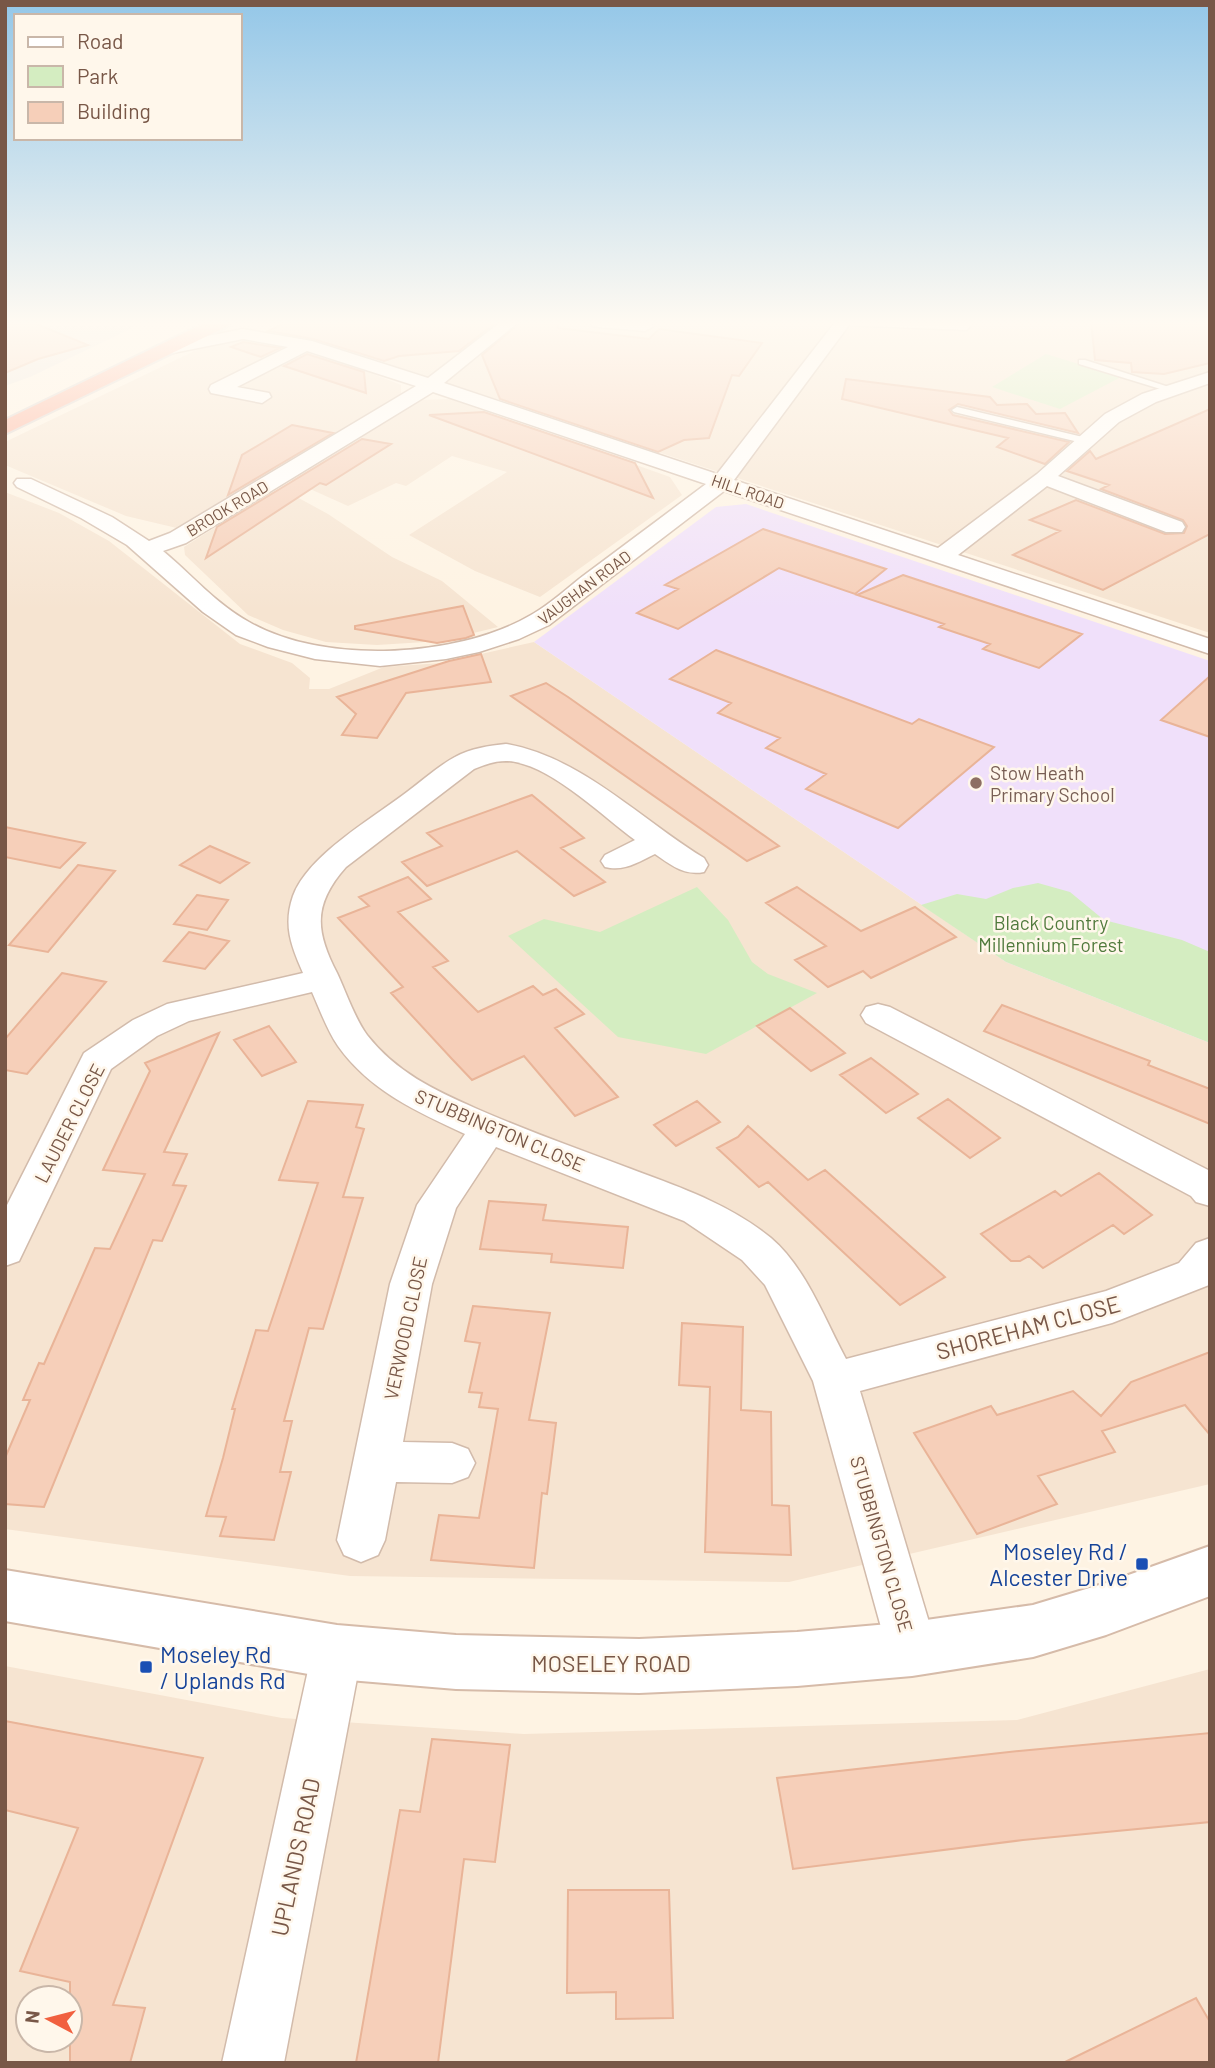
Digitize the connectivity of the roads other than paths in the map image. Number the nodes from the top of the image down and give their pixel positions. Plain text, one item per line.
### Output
1 (26, 418) edge
2 (376, 418) edge
3 (528, 418) edge
4 (771, 418) edge
5 (990, 418) edge
6 (1116, 418) edge
7 (5, 428) edge
8 (1087, 440) junction
9 (1044, 478) junction
10 (722, 482) junction
11 (24, 483) dead end
12 (1174, 527) dead end
13 (147, 550) junction
14 (940, 558) junction
15 (1210, 647) edge
16 (656, 842) junction
17 (616, 861) dead end
18 (693, 865) dead end
19 (323, 979) junction
20 (878, 1015) dead end
21 (488, 1129) junction
22 (1210, 1192) edge
23 (5, 1250) edge
24 (1210, 1254) edge
25 (835, 1380) junction
26 (378, 1461) junction
27 (452, 1463) dead end
28 (361, 1540) dead end
29 (1207, 1578) edge
30 (5, 1595) edge
31 (912, 1649) junction
32 (337, 1652) junction
33 (253, 2063) edge

1 - 7 highway
2 - 13 street, BROOK ROAD
3 - 10 street, HILL ROAD
4 - 10 street, VAUGHAN ROAD
5 - 8 lane
6 - 8 street
8 - 9 street
9 - 12 street
9 - 14 street
10 - 13 street, VAUGHAN ROAD
10 - 14 street, HILL ROAD
11 - 13 street, VAUGHAN ROAD
14 - 15 street, HILL ROAD
16 - 17 street
16 - 18 street, STUBBINGTON CLOSE
16 - 19 street, STUBBINGTON CLOSE
19 - 21 street, STUBBINGTON CLOSE
19 - 23 street, LAUDER CLOSE
20 - 22 street
21 - 25 street, STUBBINGTON CLOSE
21 - 26 street, VERWOOD CLOSE
24 - 25 street, SHOREHAM CLOSE
25 - 31 street, STUBBINGTON CLOSE
26 - 27 street
26 - 28 street, VERWOOD CLOSE
29 - 31 street, MOSELEY ROAD
30 - 32 street, MOSELEY ROAD
31 - 32 street, MOSELEY ROAD
32 - 33 street, UPLANDS ROAD

